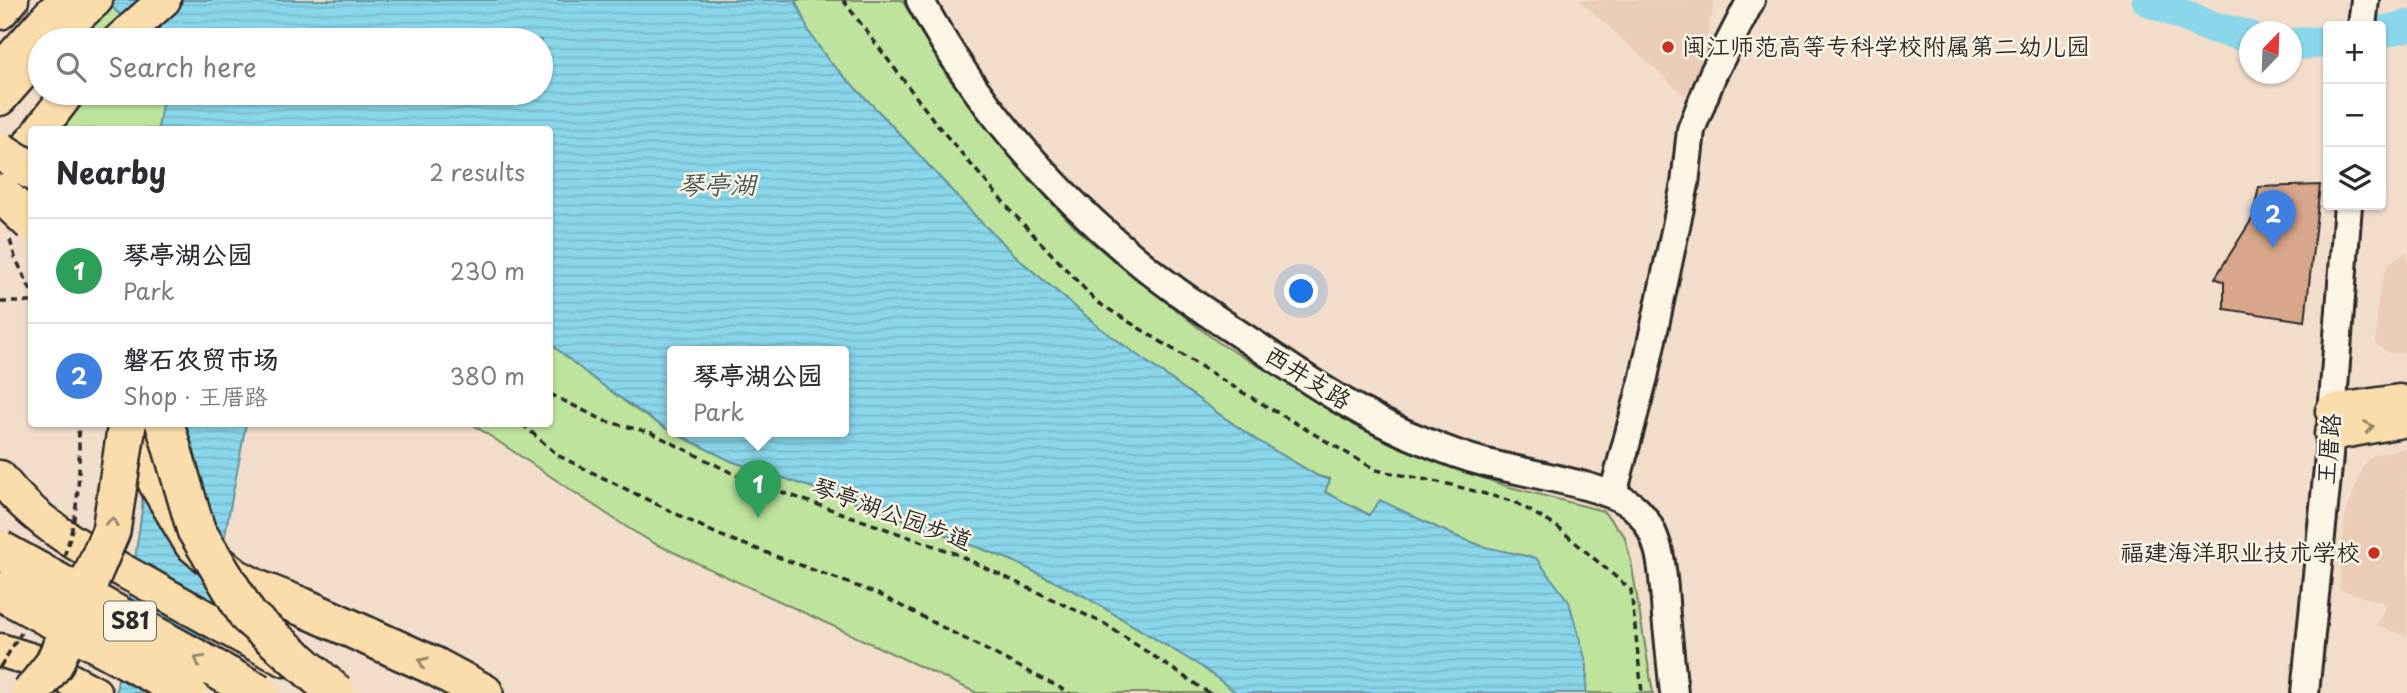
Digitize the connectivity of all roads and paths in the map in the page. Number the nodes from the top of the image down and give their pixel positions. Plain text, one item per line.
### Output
1 (12, 0) edge
2 (66, 0) edge
3 (96, 0) edge
4 (164, 0) edge
5 (920, 0) edge
6 (1751, 0) edge
7 (0, 13) edge
8 (38, 28) edge
9 (62, 28) edge
10 (132, 28) edge
11 (28, 39) edge
12 (28, 67) edge
13 (0, 70) edge
14 (0, 99) edge
15 (59, 105) edge
16 (43, 126) edge
17 (28, 146) edge
18 (6, 180) edge
19 (2348, 210) edge
20 (20, 230) edge
21 (28, 285) edge
22 (0, 302) edge
23 (28, 302) edge
24 (553, 395) edge
25 (2407, 400) edge
26 (2407, 420) edge
27 (2332, 423) junction
28 (127, 427) edge
29 (141, 427) edge
30 (166, 427) edge
31 (525, 427) edge
32 (0, 477) edge
33 (1612, 494) junction
34 (0, 550) edge
35 (0, 591) edge
36 (0, 649) edge
37 (30, 693) edge
38 (96, 693) edge
39 (188, 693) edge
40 (259, 693) edge
41 (336, 693) edge
42 (344, 693) edge
43 (484, 693) edge
44 (1070, 693) edge
45 (1209, 693) edge
46 (1674, 693) edge
47 (2305, 693) edge

1 - 7 main road
2 - 8 main road
3 - 9 main road
4 - 10 main road
5 - 33 street, 西井支路
6 - 33 street
11 - 13 main road
12 - 14 main road
15 - 16 main road
17 - 18 main road
18 - 20 highway, bridge
19 - 27 street, 王厝路
20 - 21 path
22 - 23 path
24 - 45 path, 琴亭湖公园步道
25 - 27 main road
27 -> 26 main road
27 - 47 street, 王厝路
37 -> 28 highway, bridge
43 -> 29 highway, bridge
30 - 41 highway, bridge
31 - 44 path
32 - 42 main road
33 - 46 street, 西井支路
40 -> 34 highway, S81, bridge
35 - 39 highway, S81, bridge
36 - 38 main road

